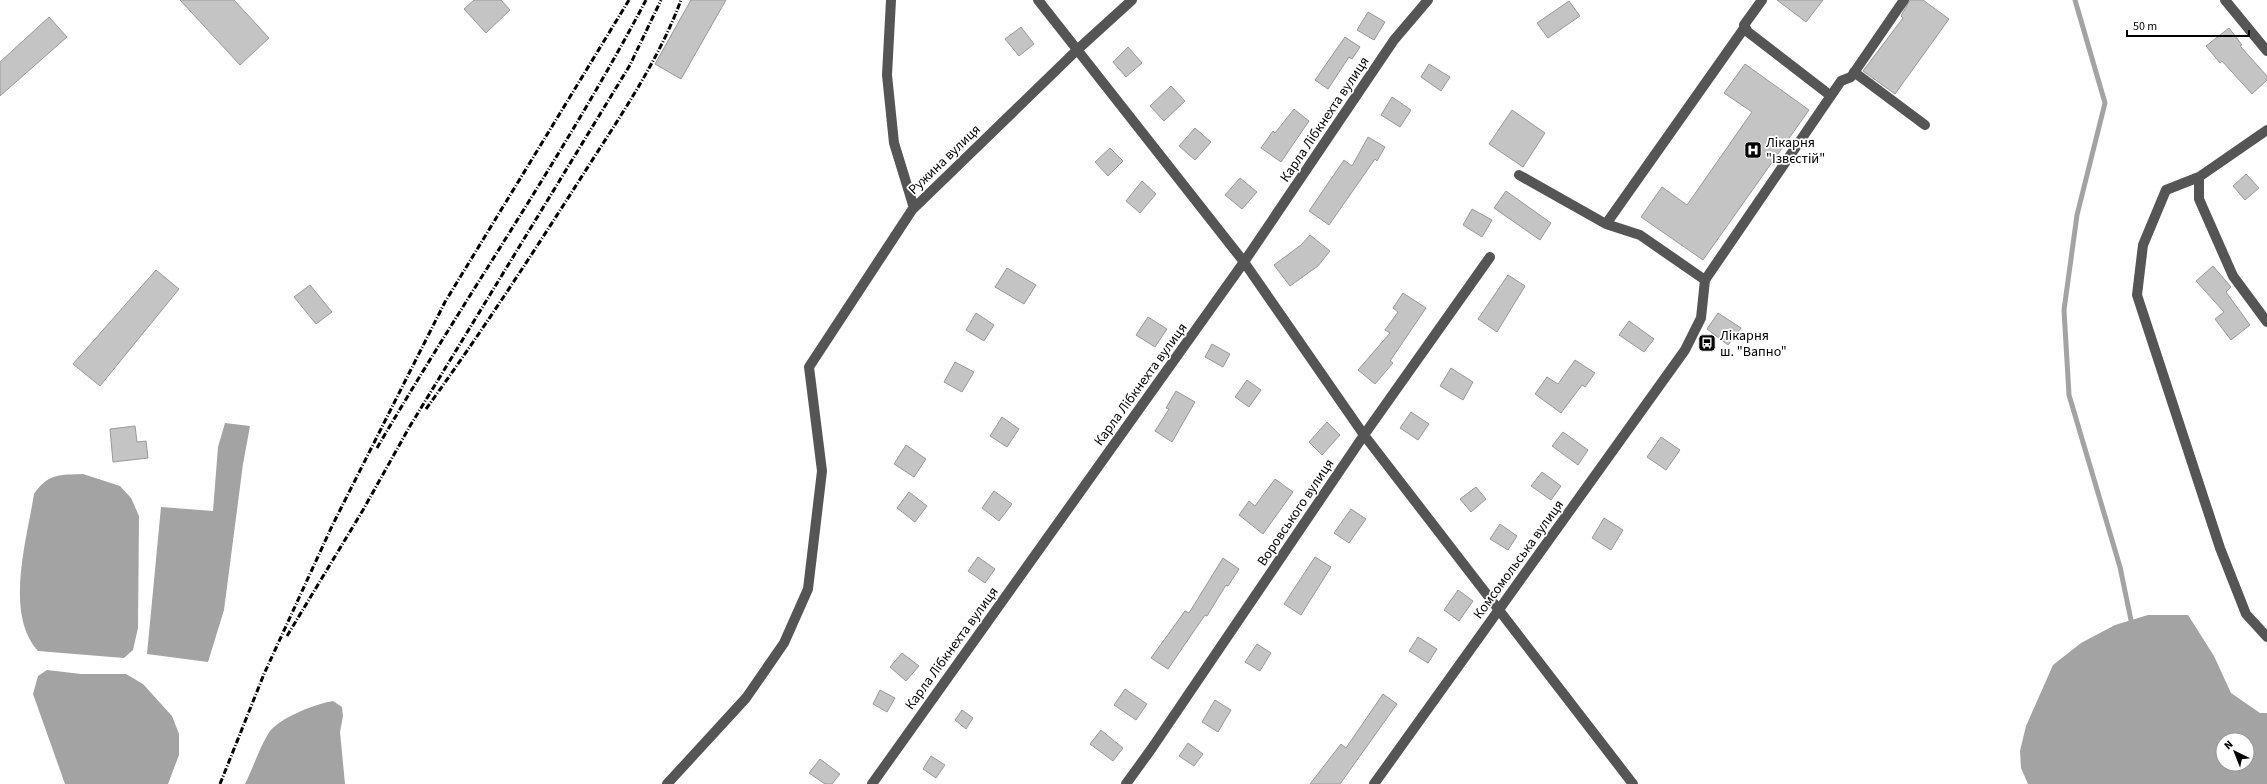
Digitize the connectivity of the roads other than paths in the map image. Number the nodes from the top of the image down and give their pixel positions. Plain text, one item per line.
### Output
1 (891, 0) edge
2 (1038, 0) edge
3 (1132, 0) edge
4 (1428, 0) edge
5 (1762, 0) edge
6 (1904, 0) edge
7 (2225, 0) edge
8 (1745, 27) junction
9 (1077, 50) junction
10 (2267, 52) edge
11 (1854, 72) junction
12 (1831, 96) junction
13 (1925, 125) dead end
14 (2267, 130) edge
15 (1519, 174) dead end
16 (2199, 177) junction
17 (914, 208) junction
18 (1606, 224) junction
19 (1490, 257) dead end
20 (1244, 262) junction
21 (1705, 280) junction
22 (2267, 322) edge
23 (1364, 436) junction
24 (1500, 609) junction
25 (2267, 637) edge
26 (667, 784) edge
27 (872, 784) edge
28 (1126, 784) edge
29 (1374, 784) edge
30 (1633, 784) edge

1 - 17 street
2 - 9 street
3 - 9 street, Ружина вулиця
4 - 20 street, Карла Лібкнехта вулиця
5 - 8 street
6 - 11 street
7 - 10 street
8 - 12 street
8 - 18 street
9 - 17 street, Ружина вулиця
9 - 20 street
11 - 12 street
11 - 13 street
12 - 21 street
14 - 16 street
15 - 18 street
16 - 22 street
16 - 25 street
17 - 26 street, Ружина вулиця
18 - 21 street
19 - 23 street, Воровського вулиця
20 - 23 street
20 - 27 street, Карла Лібкнехта вулиця
21 - 24 street, Комсомольська вулиця
23 - 24 street
23 - 28 street, Воровського вулиця
24 - 29 street, Комсомольська вулиця
24 - 30 street

